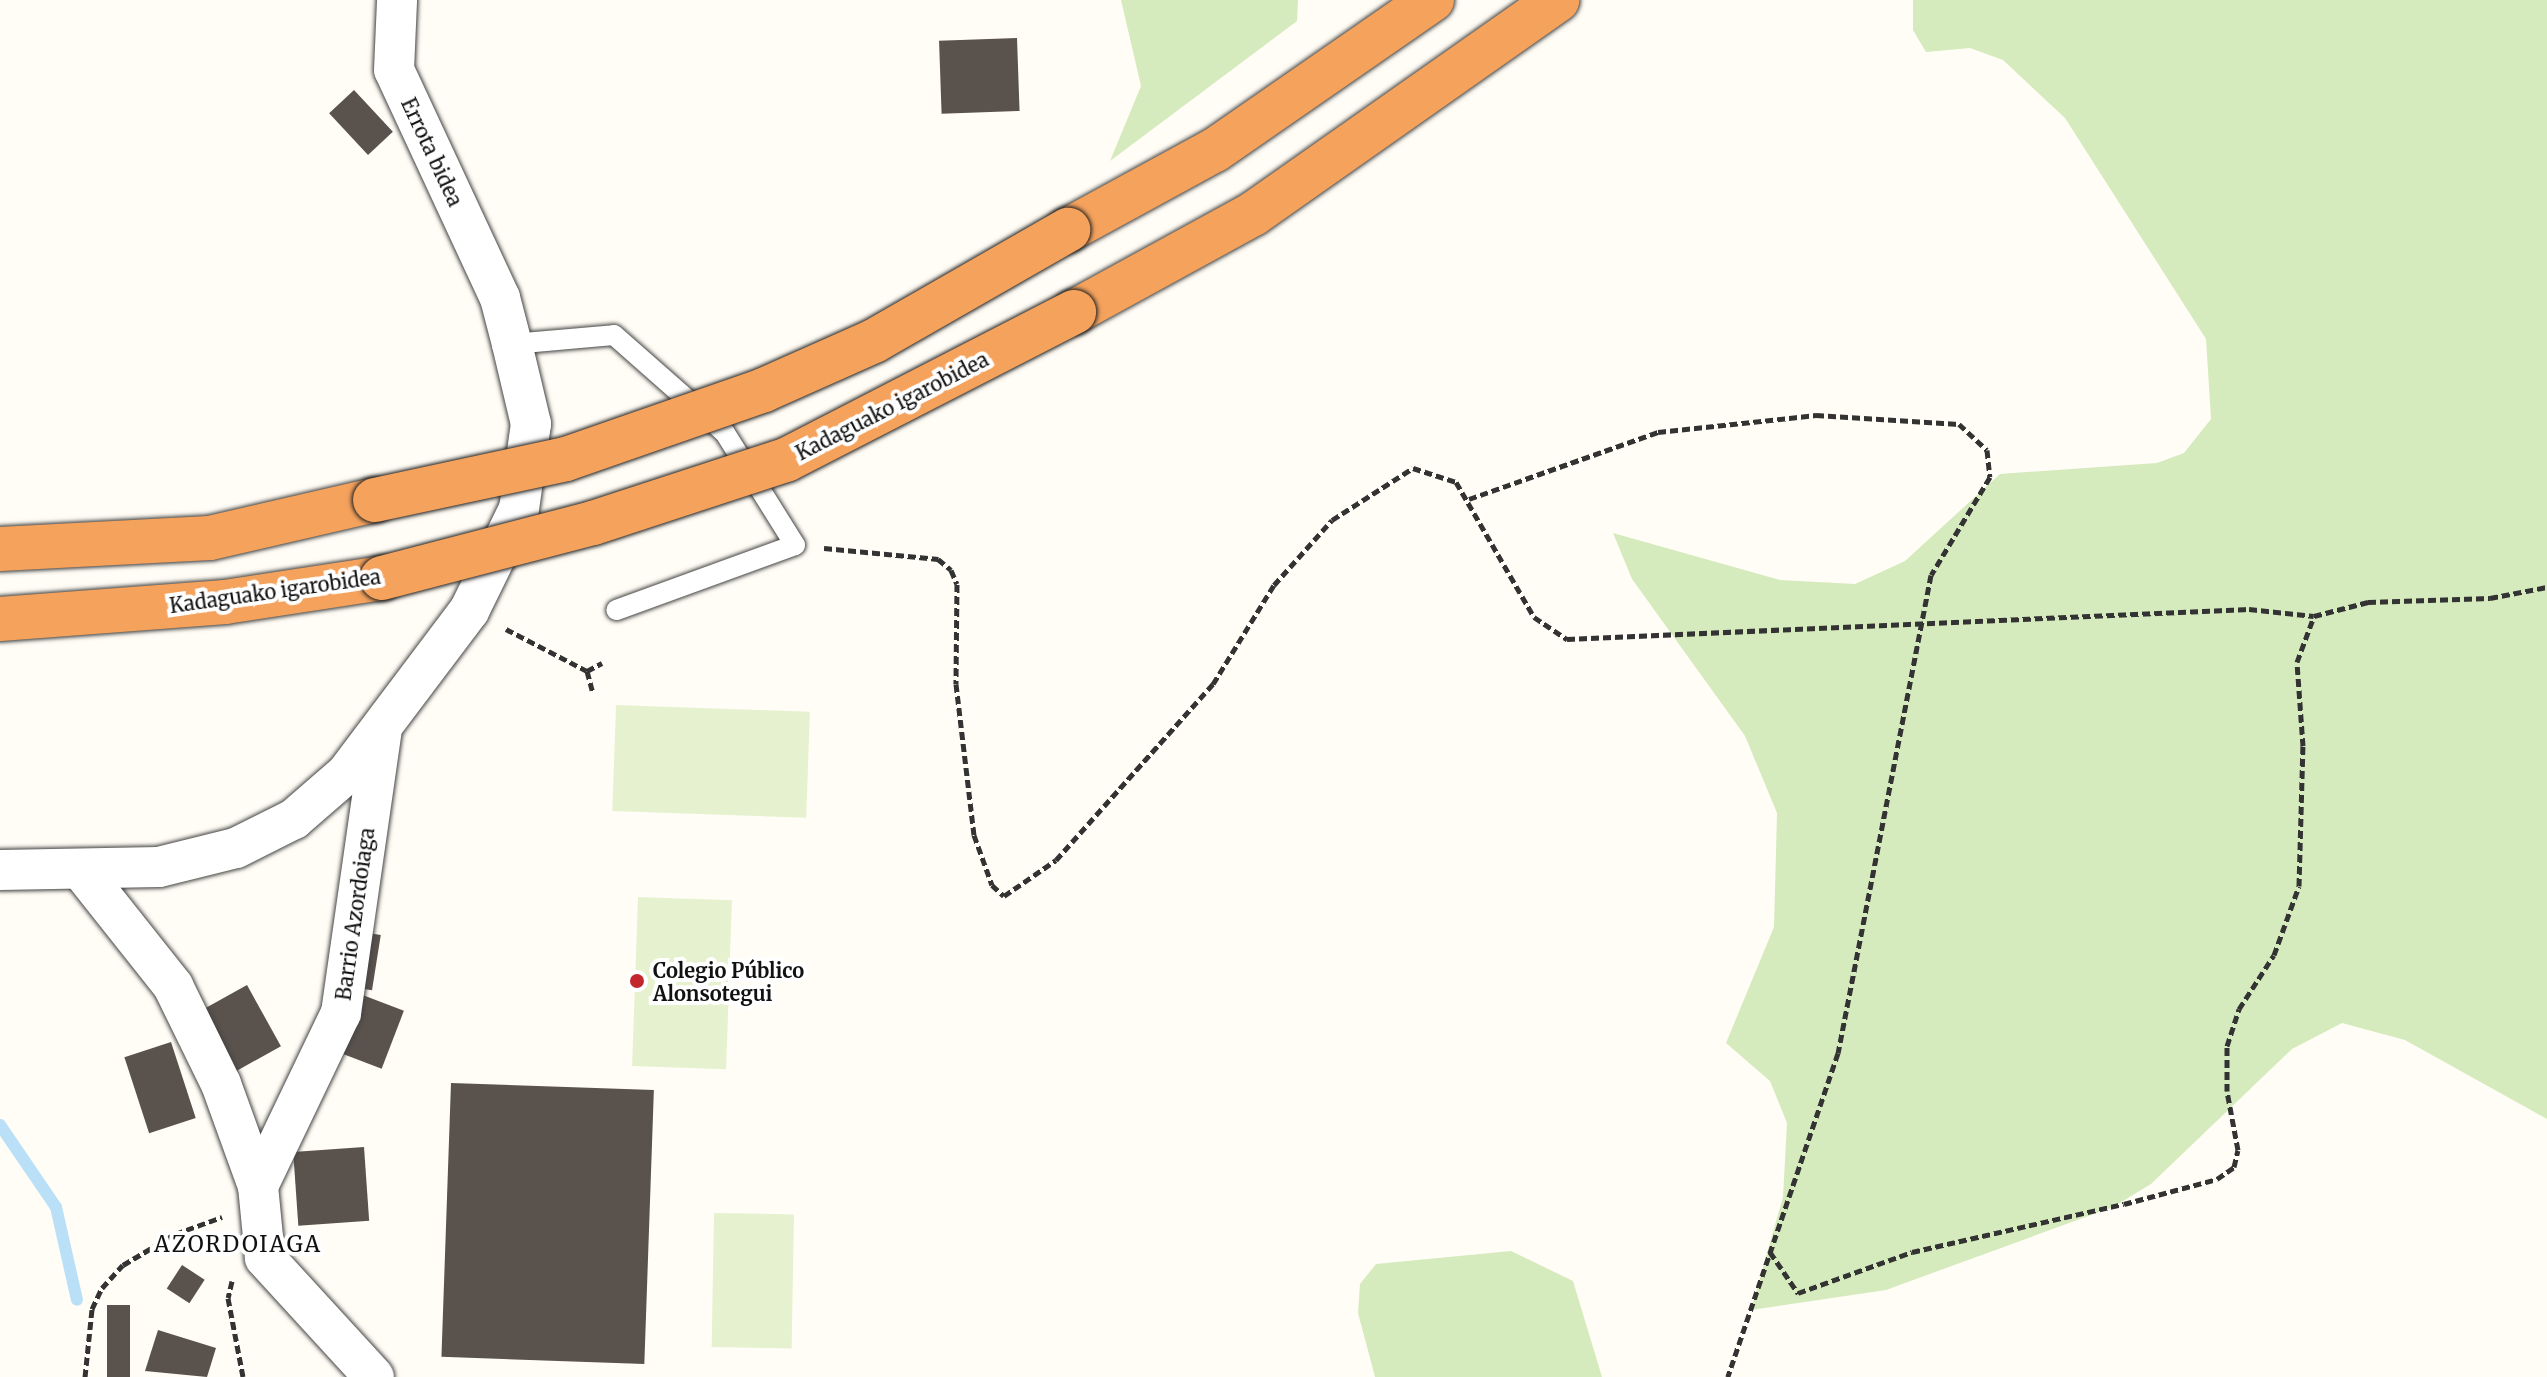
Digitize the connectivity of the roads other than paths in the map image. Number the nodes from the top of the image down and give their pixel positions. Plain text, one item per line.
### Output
1 (397, 0) edge
2 (1432, 0) edge
3 (1557, 0) edge
4 (500, 298) joint
5 (512, 344) junction
6 (0, 549) edge
7 (616, 610) dead end
8 (0, 619) edge
9 (383, 721) junction
10 (0, 870) edge
11 (82, 871) junction
12 (259, 1194) junction
13 (374, 1377) edge

1 - 4 street, Errota bidea
2 - 6 highway, bridge
3 - 8 highway, Kadaguako igarobidea, bridge
4 - 5 street, Barrio Azordoiaga
5 - 7 lane
5 - 9 street, Barrio Azordoiaga
9 - 11 street, Barrio Azordoiaga
9 - 12 street, Barrio Azordoiaga
10 - 11 street, Barrio Azordoiaga
11 - 12 street
12 - 13 street

